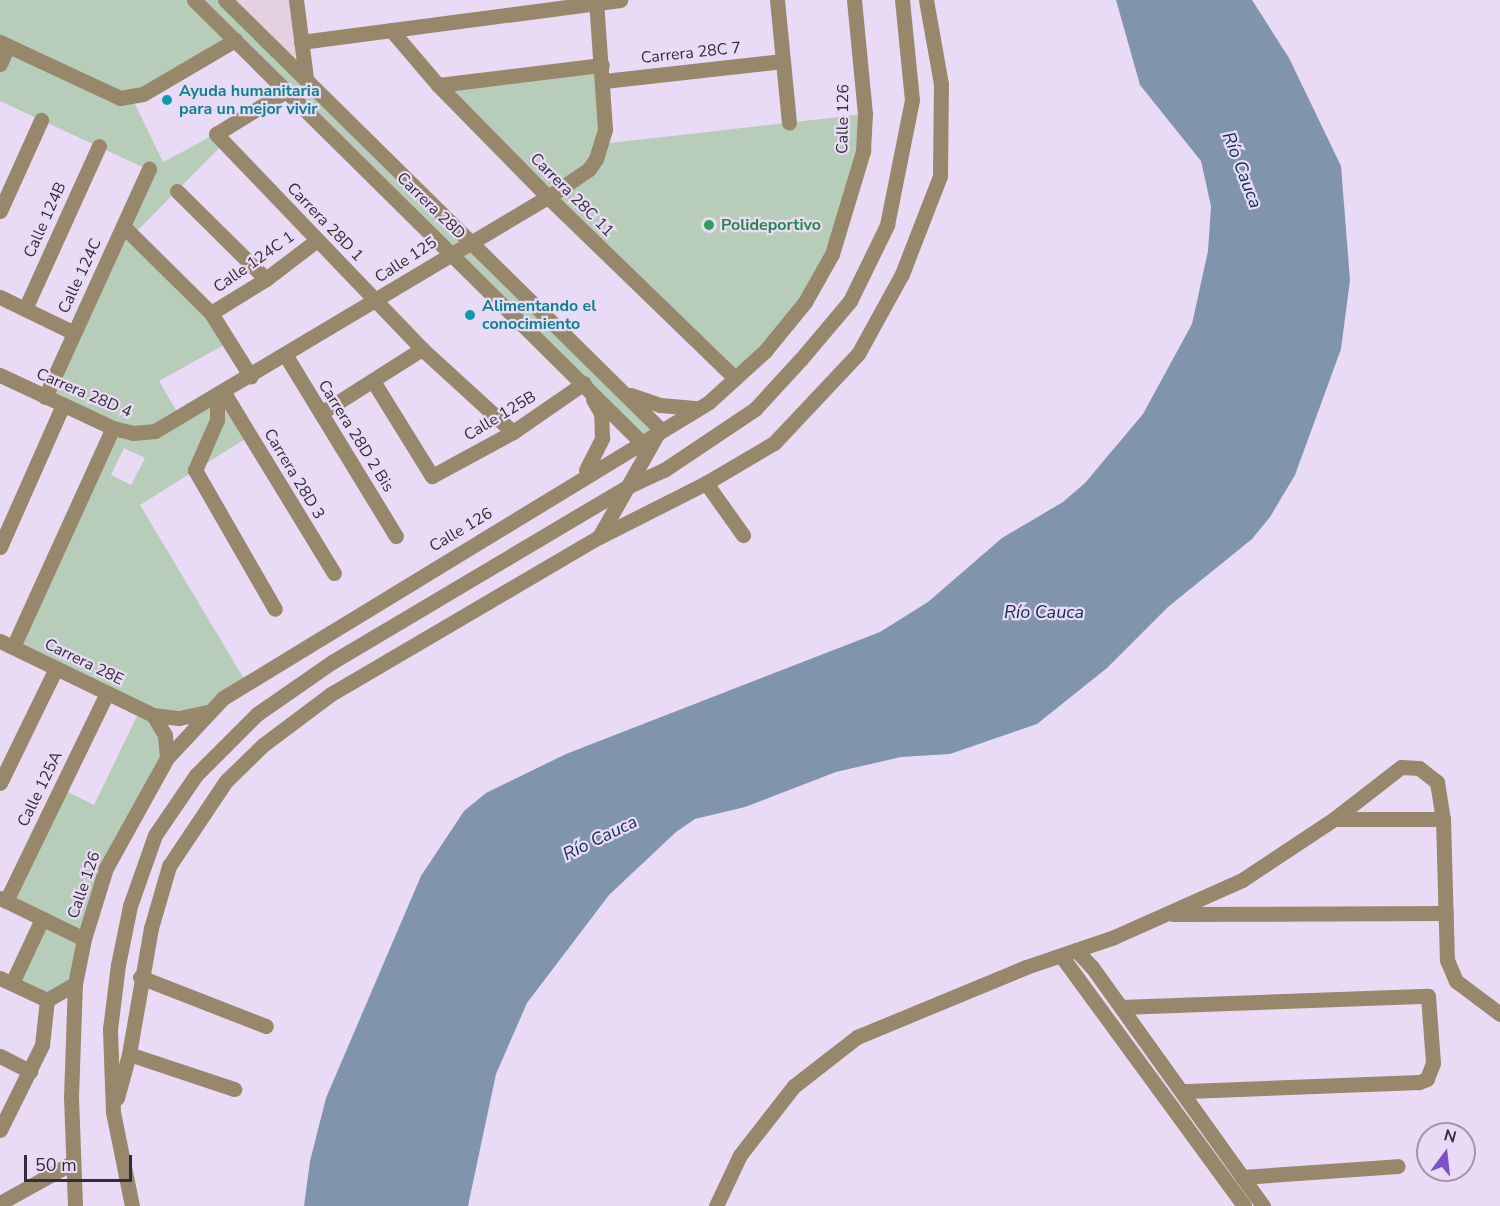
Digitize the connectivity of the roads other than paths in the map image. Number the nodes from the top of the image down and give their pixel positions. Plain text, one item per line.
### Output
1 (194, 0) edge
2 (225, 0) edge
3 (296, 0) edge
4 (620, 0) edge
5 (777, 0) edge
6 (854, 0) edge
7 (902, 0) edge
8 (924, 0) edge
9 (596, 2) edge
10 (391, 30) junction
11 (905, 35) junction
12 (235, 40) junction
13 (301, 42) junction
14 (4, 44) edge
15 (783, 61) junction
16 (0, 64) edge
17 (602, 65) junction
18 (306, 78) junction
19 (604, 81) junction
20 (438, 85) junction
21 (286, 91) junction
22 (41, 120) dead end
23 (789, 123) dead end
24 (99, 146) dead end
25 (149, 170) dead end
26 (177, 190) dead end
27 (548, 197) junction
28 (0, 211) edge
29 (123, 226) junction
30 (317, 240) junction
31 (474, 243) junction
32 (453, 252) junction
33 (266, 279) junction
34 (0, 297) edge
35 (376, 301) junction
36 (25, 309) junction
37 (211, 313) junction
38 (74, 333) junction
39 (422, 349) junction
40 (286, 356) junction
41 (0, 375) edge
42 (251, 377) junction
43 (735, 378) junction
44 (373, 381) junction
45 (584, 383) junction
46 (627, 394) junction
47 (221, 395) junction
48 (45, 397) junction
49 (63, 405) junction
50 (698, 408) junction
51 (321, 413) junction
52 (113, 428) junction
53 (660, 429) junction
54 (155, 431) joint
55 (513, 432) junction
56 (640, 441) junction
57 (582, 477) junction
58 (706, 483) junction
59 (629, 486) junction
60 (743, 535) dead end
61 (396, 536) dead end
62 (599, 537) junction
63 (0, 548) edge
64 (334, 573) dead end
65 (275, 609) dead end
66 (7, 644) edge
67 (56, 668) junction
68 (107, 693) junction
69 (207, 712) junction
70 (153, 715) junction
71 (168, 758) junction
72 (0, 783) edge
73 (1334, 819) junction
74 (1443, 819) junction
75 (3, 899) edge
76 (1446, 913) junction
77 (1166, 914) junction
78 (42, 918) junction
79 (84, 939) junction
80 (1069, 954) junction
81 (140, 977) junction
82 (6, 980) edge
83 (75, 984) junction
84 (46, 1000) junction
85 (1121, 1007) junction
86 (1500, 1014) edge
87 (266, 1026) dead end
88 (129, 1054) junction
89 (0, 1056) edge
90 (30, 1071) junction
91 (234, 1089) dead end
92 (1181, 1091) junction
93 (113, 1112) junction
94 (1, 1129) edge
95 (72, 1163) junction
96 (1398, 1166) dead end
97 (1242, 1177) junction
98 (0, 1203) edge
99 (75, 1206) edge
100 (132, 1206) edge
101 (716, 1206) edge
102 (1244, 1206) edge
103 (1263, 1206) edge

1 - 12 street, Carrera 28D
2 - 18 street, Carrera 28D
3 - 13 street
4 - 9 street
5 - 15 street
6 - 43 street, Calle 126
7 - 11 street
8 - 11 street
8 - 58 street
9 - 10 street
9 - 17 street, Calle 125
10 - 13 street
10 - 20 street, Carrera 28C 11
11 - 59 street
12 - 14 street
12 - 21 street, Carrera 28D
13 - 18 street
14 - 16 street
15 - 19 street, Carrera 28C 7
15 - 23 street
17 - 19 street, Calle 125
17 - 20 street
18 - 31 street, Carrera 28D
19 - 27 street, Calle 125
20 - 27 street, Carrera 28C 11
21 - 30 street, Carrera 28D 1
21 - 32 street, Carrera 28D
22 - 28 street
24 - 36 street, Calle 124B
25 - 29 street, Calle 124C
26 - 33 street
27 - 31 street, Calle 125
27 - 43 street, Carrera 28C 11
29 - 37 street
29 - 38 street, Calle 124C
30 - 33 street, Calle 124C 1
30 - 35 street, Carrera 28D 1
31 - 32 street, Calle 125
31 - 46 street, Carrera 28D
32 - 35 street, Calle 125
32 - 45 street, Carrera 28D
33 - 37 street, Calle 124C 1
34 - 36 street
35 - 39 street, Carrera 28D 1
35 - 40 street, Calle 125
36 - 38 street
37 - 42 street
38 - 48 street, Calle 124C
39 - 44 street
39 - 55 street, Carrera 28D 1
40 - 42 street, Calle 125
40 - 51 street, Carrera 28D 2 Bis
41 - 48 street, Carrera 28D 4
42 - 47 street, Calle 125
43 - 50 street, Calle 126
44 - 51 street
44 - 55 street, Calle 125B
45 - 55 street, Calle 125B
45 - 56 street, Carrera 28D
45 - 57 street
46 - 50 street
46 - 53 street, Carrera 28D
47 - 54 street, Calle 125
47 - 64 street, Carrera 28D 3
47 - 65 street
48 - 49 street, Carrera 28D 4
49 - 52 street, Carrera 28D 4
49 - 63 street
50 - 53 street, Calle 126
51 - 61 street, Carrera 28D 2 Bis
52 - 54 street, Carrera 28D 4
52 - 66 street
53 - 56 street, Calle 126
53 - 59 street
56 - 57 street, Calle 126
57 - 69 street, Calle 126
58 - 60 street
58 - 62 street
59 - 62 street
59 - 93 street
62 - 81 street
66 - 67 street, Carrera 28E
67 - 68 street, Carrera 28E
67 - 72 street
68 - 70 street, Carrera 28E
68 - 75 street, Calle 125A
69 - 70 street, Carrera 28E
69 - 71 street, Calle 126
70 - 71 street
71 - 79 street, Calle 126
73 - 74 street
73 - 74 street
73 - 77 street
74 - 76 street
75 - 78 street
76 - 77 street
76 - 86 street
77 - 80 street
78 - 79 street
78 - 82 street
79 - 83 street, Calle 126
80 - 85 street
80 - 101 street
80 - 102 street
81 - 87 street
81 - 88 street
82 - 84 street
83 - 84 street
83 - 95 street, Calle 126
84 - 90 street
85 - 92 street
85 - 92 street
88 - 91 street
88 - 93 street
89 - 90 street
90 - 94 street
92 - 97 street
93 - 100 street
95 - 98 street
95 - 99 street, Calle 126
96 - 97 street
97 - 103 street

